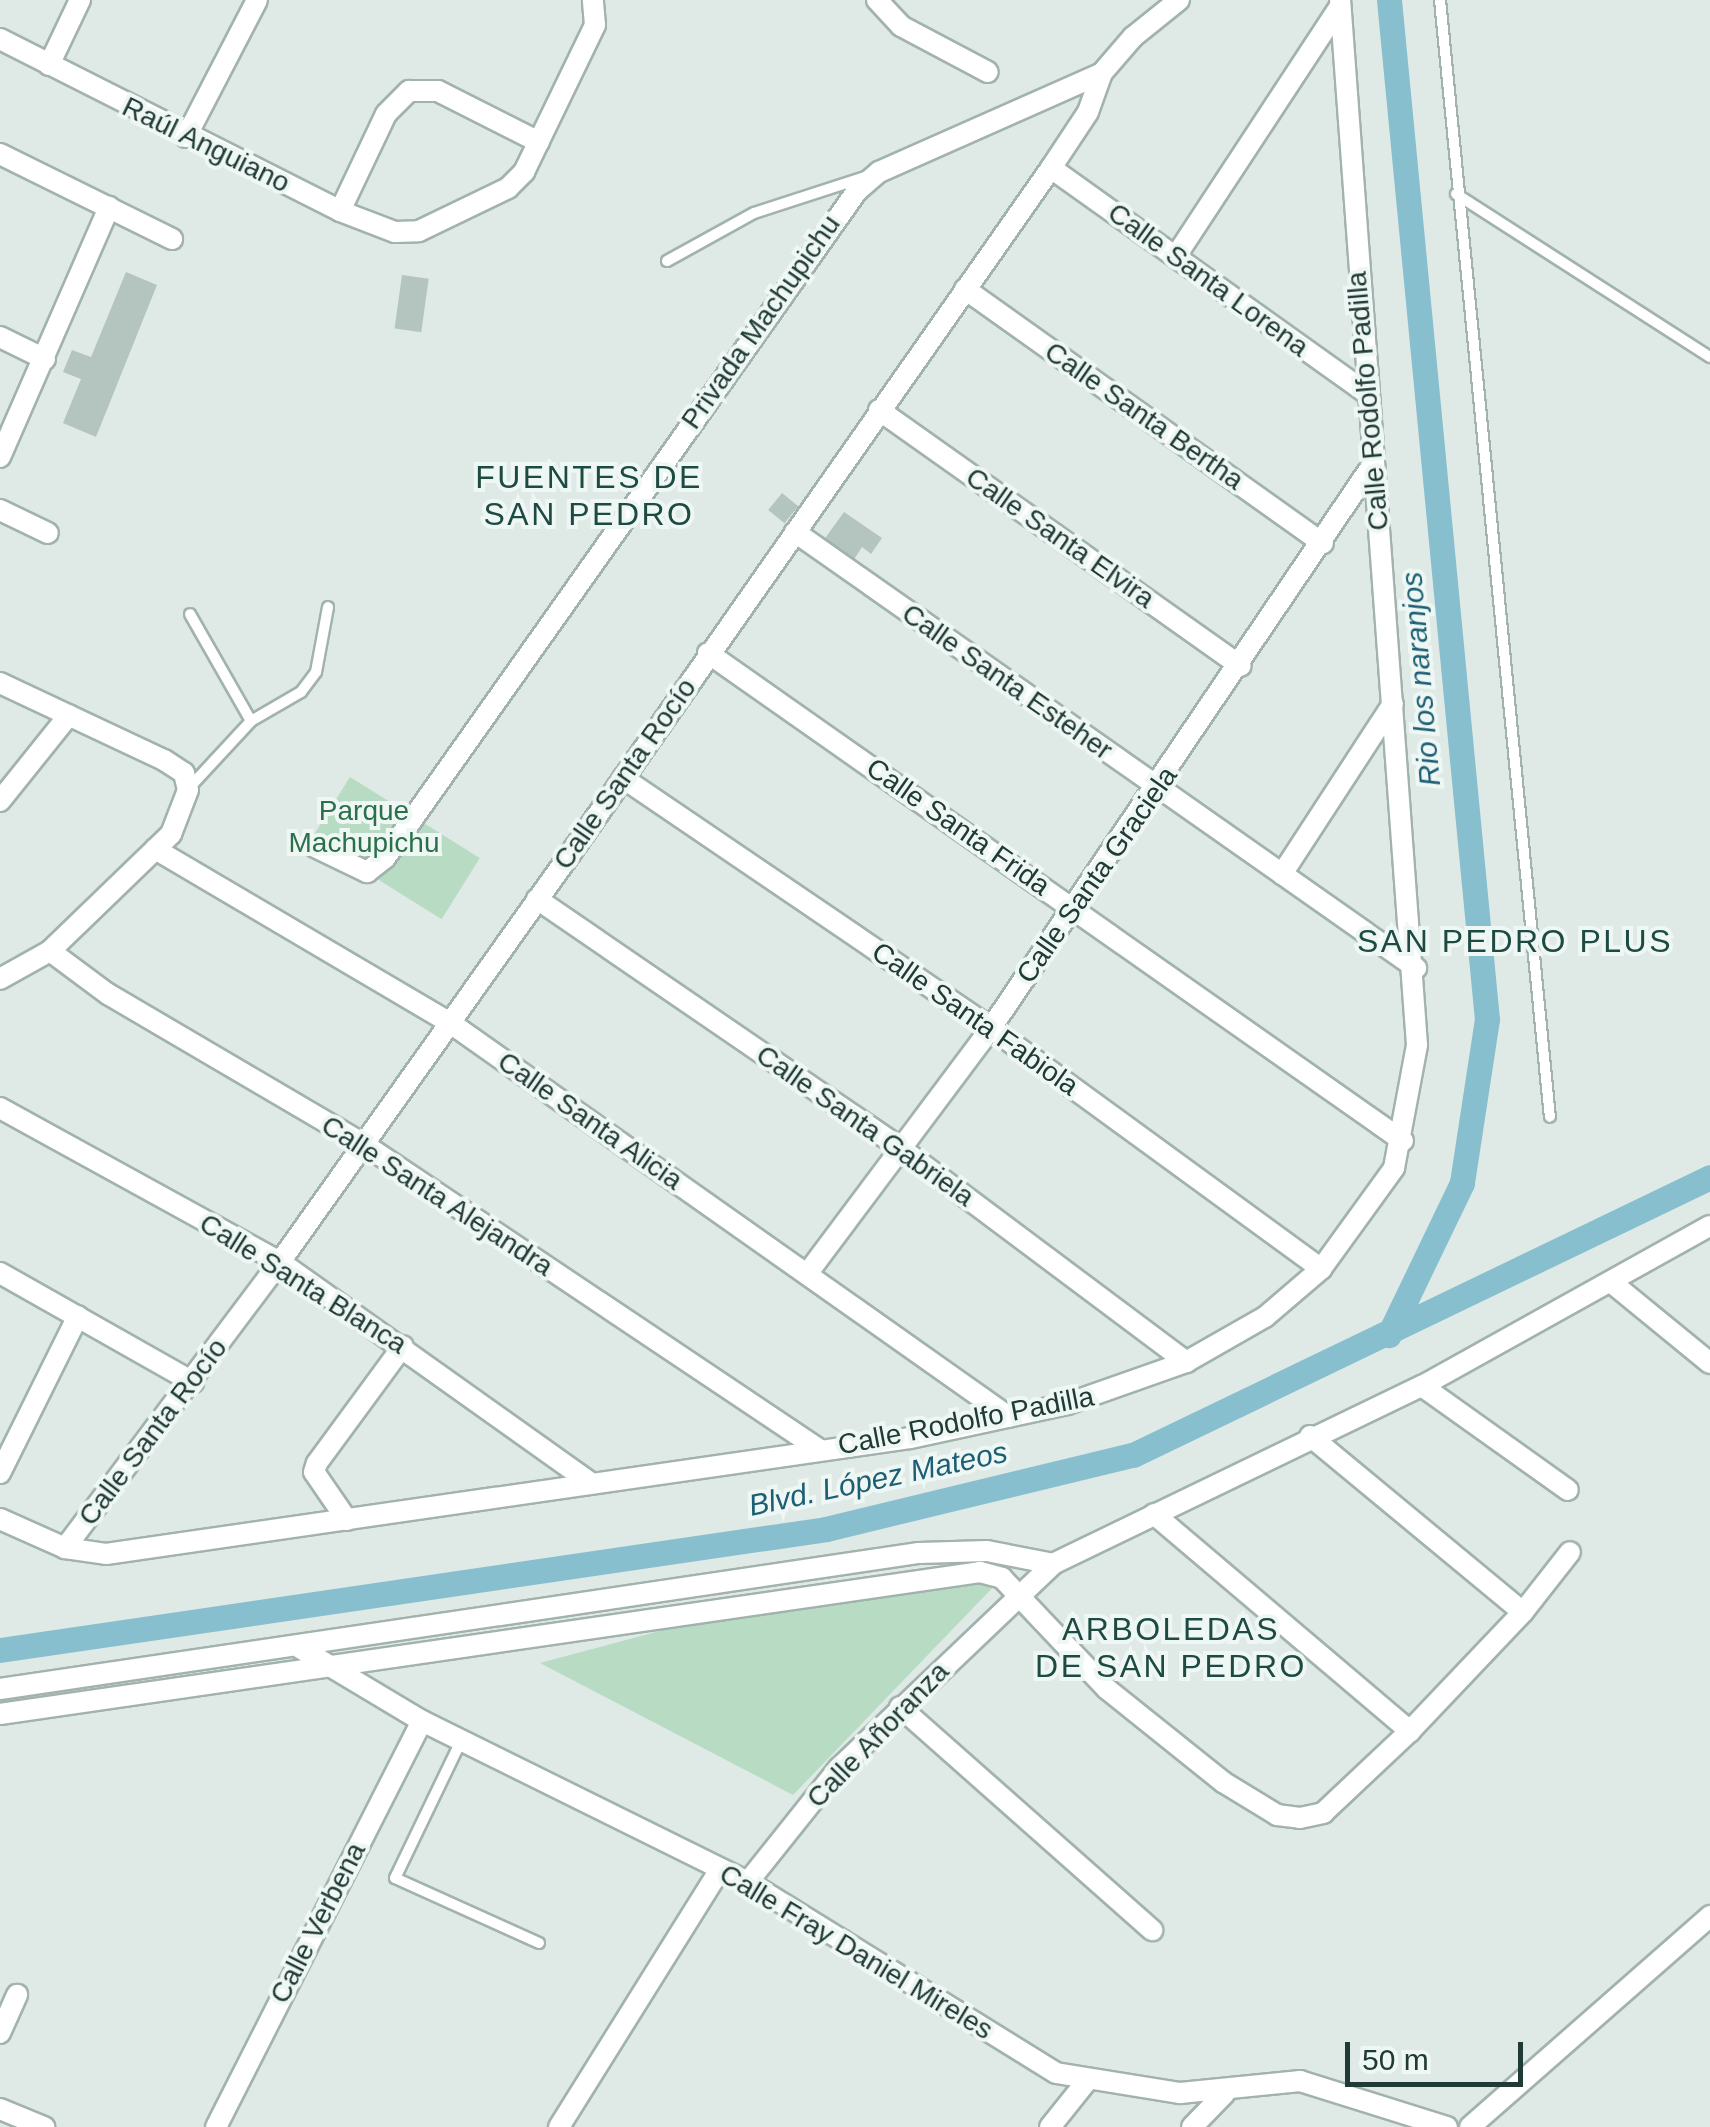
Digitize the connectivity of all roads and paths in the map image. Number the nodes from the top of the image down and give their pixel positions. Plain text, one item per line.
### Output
1 (80, 0) edge
2 (257, 0) edge
3 (592, 0) edge
4 (878, 0) edge
5 (1179, 0) edge
6 (1440, 0) edge
7 (1340, 3) edge
8 (0, 39) edge
9 (49, 65) junction
10 (988, 72) dead end
11 (1102, 74) junction
12 (186, 137) junction
13 (539, 142) junction
14 (0, 154) edge
15 (1051, 168) junction
16 (879, 172) junction
17 (1456, 194) junction
18 (109, 207) junction
19 (340, 211) junction
20 (172, 239) dead end
21 (1176, 256) junction
22 (667, 262) dead end
23 (965, 289) junction
24 (0, 337) edge
25 (1710, 357) edge
26 (45, 359) junction
27 (1364, 392) junction
28 (879, 410) junction
29 (0, 456) edge
30 (1373, 464) junction
31 (0, 510) edge
32 (796, 532) junction
33 (48, 533) dead end
34 (1323, 543) junction
35 (328, 607) dead end
36 (190, 614) dead end
37 (708, 653) junction
38 (1240, 666) junction
39 (0, 683) edge
40 (1392, 704) junction
41 (69, 715) junction
42 (251, 721) junction
43 (623, 778) junction
44 (1158, 789) junction
45 (188, 790) junction
46 (0, 801) edge
47 (315, 848) dead end
48 (155, 850) junction
49 (1282, 874) junction
50 (537, 899) junction
51 (1074, 908) junction
52 (50, 951) junction
53 (1416, 968) junction
54 (0, 979) edge
55 (449, 1022) junction
56 (991, 1028) junction
57 (0, 1108) edge
58 (1550, 1116) dead end
59 (1403, 1141) junction
60 (362, 1143) junction
61 (904, 1150) junction
62 (1710, 1226) edge
63 (280, 1262) junction
64 (1321, 1269) junction
65 (0, 1274) edge
66 (806, 1274) junction
67 (1612, 1282) junction
68 (78, 1316) junction
69 (403, 1346) junction
70 (1186, 1362) junction
71 (1710, 1363) edge
72 (193, 1382) junction
73 (1422, 1386) junction
74 (1009, 1417) junction
75 (1310, 1436) junction
76 (820, 1450) junction
77 (0, 1472) edge
78 (591, 1483) junction
79 (1568, 1490) dead end
80 (1154, 1514) junction
81 (0, 1519) edge
82 (347, 1520) junction
83 (65, 1548) junction
84 (1570, 1552) dead end
85 (1054, 1564) junction
86 (1017, 1597) junction
87 (1522, 1612) junction
88 (300, 1648) junction
89 (330, 1666) junction
90 (0, 1689) edge
91 (900, 1707) junction
92 (0, 1714) edge
93 (422, 1721) junction
94 (1410, 1731) junction
95 (462, 1741) junction
96 (720, 1869) junction
97 (748, 1882) junction
98 (1710, 1916) edge
99 (1152, 1930) dead end
100 (539, 1943) dead end
101 (17, 1995) dead end
102 (0, 2033) edge
103 (1086, 2082) junction
104 (1225, 2093) junction
105 (0, 2108) edge
106 (44, 2127) edge
107 (216, 2127) edge
108 (559, 2127) edge
109 (1050, 2127) edge
110 (1192, 2127) edge
111 (1447, 2127) edge
112 (1470, 2127) edge

1 - 9 street
2 - 12 street
3 - 13 street
4 - 10 street
5 - 11 street, Calle Santa Rocío
6 - 17 lane
7 - 21 street
7 - 27 street, Calle Rodolfo Padilla
8 - 9 street, Raúl Anguiano
9 - 12 street, Raúl Anguiano
11 - 15 street, Calle Santa Rocío
11 - 16 street, Privada Machupichu
12 - 19 street, Raúl Anguiano
13 - 19 street, Raúl Anguiano
13 - 19 street
14 - 18 street
15 - 21 street, Calle Santa Lorena
15 - 23 street, Calle Santa Rocío
16 - 22 lane
16 - 47 street, Privada Machupichu
17 - 25 lane
17 - 58 lane
18 - 20 street
18 - 26 street
21 - 27 street, Calle Santa Lorena
23 - 28 street, Calle Santa Rocío
23 - 34 street, Calle Santa Bertha
24 - 26 street
26 - 29 street
27 - 30 street, Calle Rodolfo Padilla
28 - 32 street, Calle Santa Rocío
28 - 38 street, Calle Santa Elvira
30 - 34 street, Calle Santa Graciela
30 - 40 street, Calle Rodolfo Padilla
31 - 33 street
32 - 37 street, Calle Santa Rocío
32 - 44 street, Calle Santa Esteher
34 - 38 street, Calle Santa Graciela
35 - 42 lane
36 - 42 lane
37 - 43 street, Calle Santa Rocío
37 - 51 street, Calle Santa Frida
38 - 44 street, Calle Santa Graciela
39 - 41 street
40 - 49 street
40 - 53 street, Calle Rodolfo Padilla
41 - 45 street
41 - 46 street
42 - 45 lane
43 - 50 street, Calle Santa Rocío
43 - 56 street, Calle Santa Fabiola
44 - 49 street, Calle Santa Esteher
44 - 51 street, Calle Santa Graciela
45 - 48 street
48 - 52 street
48 - 55 street, Calle Santa Alicia
49 - 53 street, Calle Santa Esteher
50 - 55 street, Calle Santa Rocío
50 - 61 street, Calle Santa Gabriela
51 - 56 street, Calle Santa Graciela
51 - 59 street, Calle Santa Frida
52 - 54 street
52 - 60 street, Calle Santa Alejandra
53 - 59 street, Calle Rodolfo Padilla
55 - 60 street, Calle Santa Rocío
55 - 66 street, Calle Santa Alicia
56 - 61 street, Calle Santa Graciela
56 - 64 street, Calle Santa Fabiola
57 - 63 street, Calle Santa Blanca
59 - 64 street, Calle Rodolfo Padilla
60 - 63 street, Calle Santa Rocío
60 - 76 street, Calle Santa Alejandra
61 - 66 street, Calle Santa Graciela
61 - 70 street, Calle Santa Gabriela
62 - 67 street, Calle Añoranza
63 - 69 street, Calle Santa Blanca
63 - 72 street, Calle Santa Rocío
64 - 70 street, Calle Rodolfo Padilla
65 - 68 street
66 - 74 street, Calle Santa Alicia
67 - 71 street
67 - 73 street, Calle Añoranza
68 - 72 street
68 - 77 street
69 - 78 street, Calle Santa Blanca
69 - 82 street
70 - 74 street, Calle Rodolfo Padilla
72 - 83 street, Calle Santa Rocío
73 - 75 street, Calle Añoranza
73 - 79 street
74 - 76 street, Calle Rodolfo Padilla
75 - 80 street, Calle Añoranza
75 - 87 street
76 - 78 street, Calle Rodolfo Padilla
78 - 82 street, Calle Rodolfo Padilla
80 - 85 street, Calle Añoranza
80 - 94 street
81 - 83 street
82 - 83 street, Calle Rodolfo Padilla
84 - 87 street
85 - 86 street, Calle Añoranza
85 - 88 street
86 - 89 street
86 - 91 street, Calle Añoranza
86 - 94 street
87 - 94 street
88 - 89 street, Calle Fray Daniel Mireles
88 - 90 street
89 - 92 street
89 - 93 street, Calle Fray Daniel Mireles
91 - 97 street, Calle Añoranza
91 - 99 street
93 - 95 street, Calle Fray Daniel Mireles
93 - 107 street, Calle Verbena
95 - 96 street, Calle Fray Daniel Mireles
95 - 100 lane
96 - 97 street, Calle Fray Daniel Mireles
96 - 108 street
97 - 103 street, Calle Fray Daniel Mireles
98 - 112 street
101 - 102 street
103 - 104 street, Calle Fray Daniel Mireles
103 - 109 street
104 - 110 street
104 - 111 street, Calle Fray Daniel Mireles
105 - 106 street

